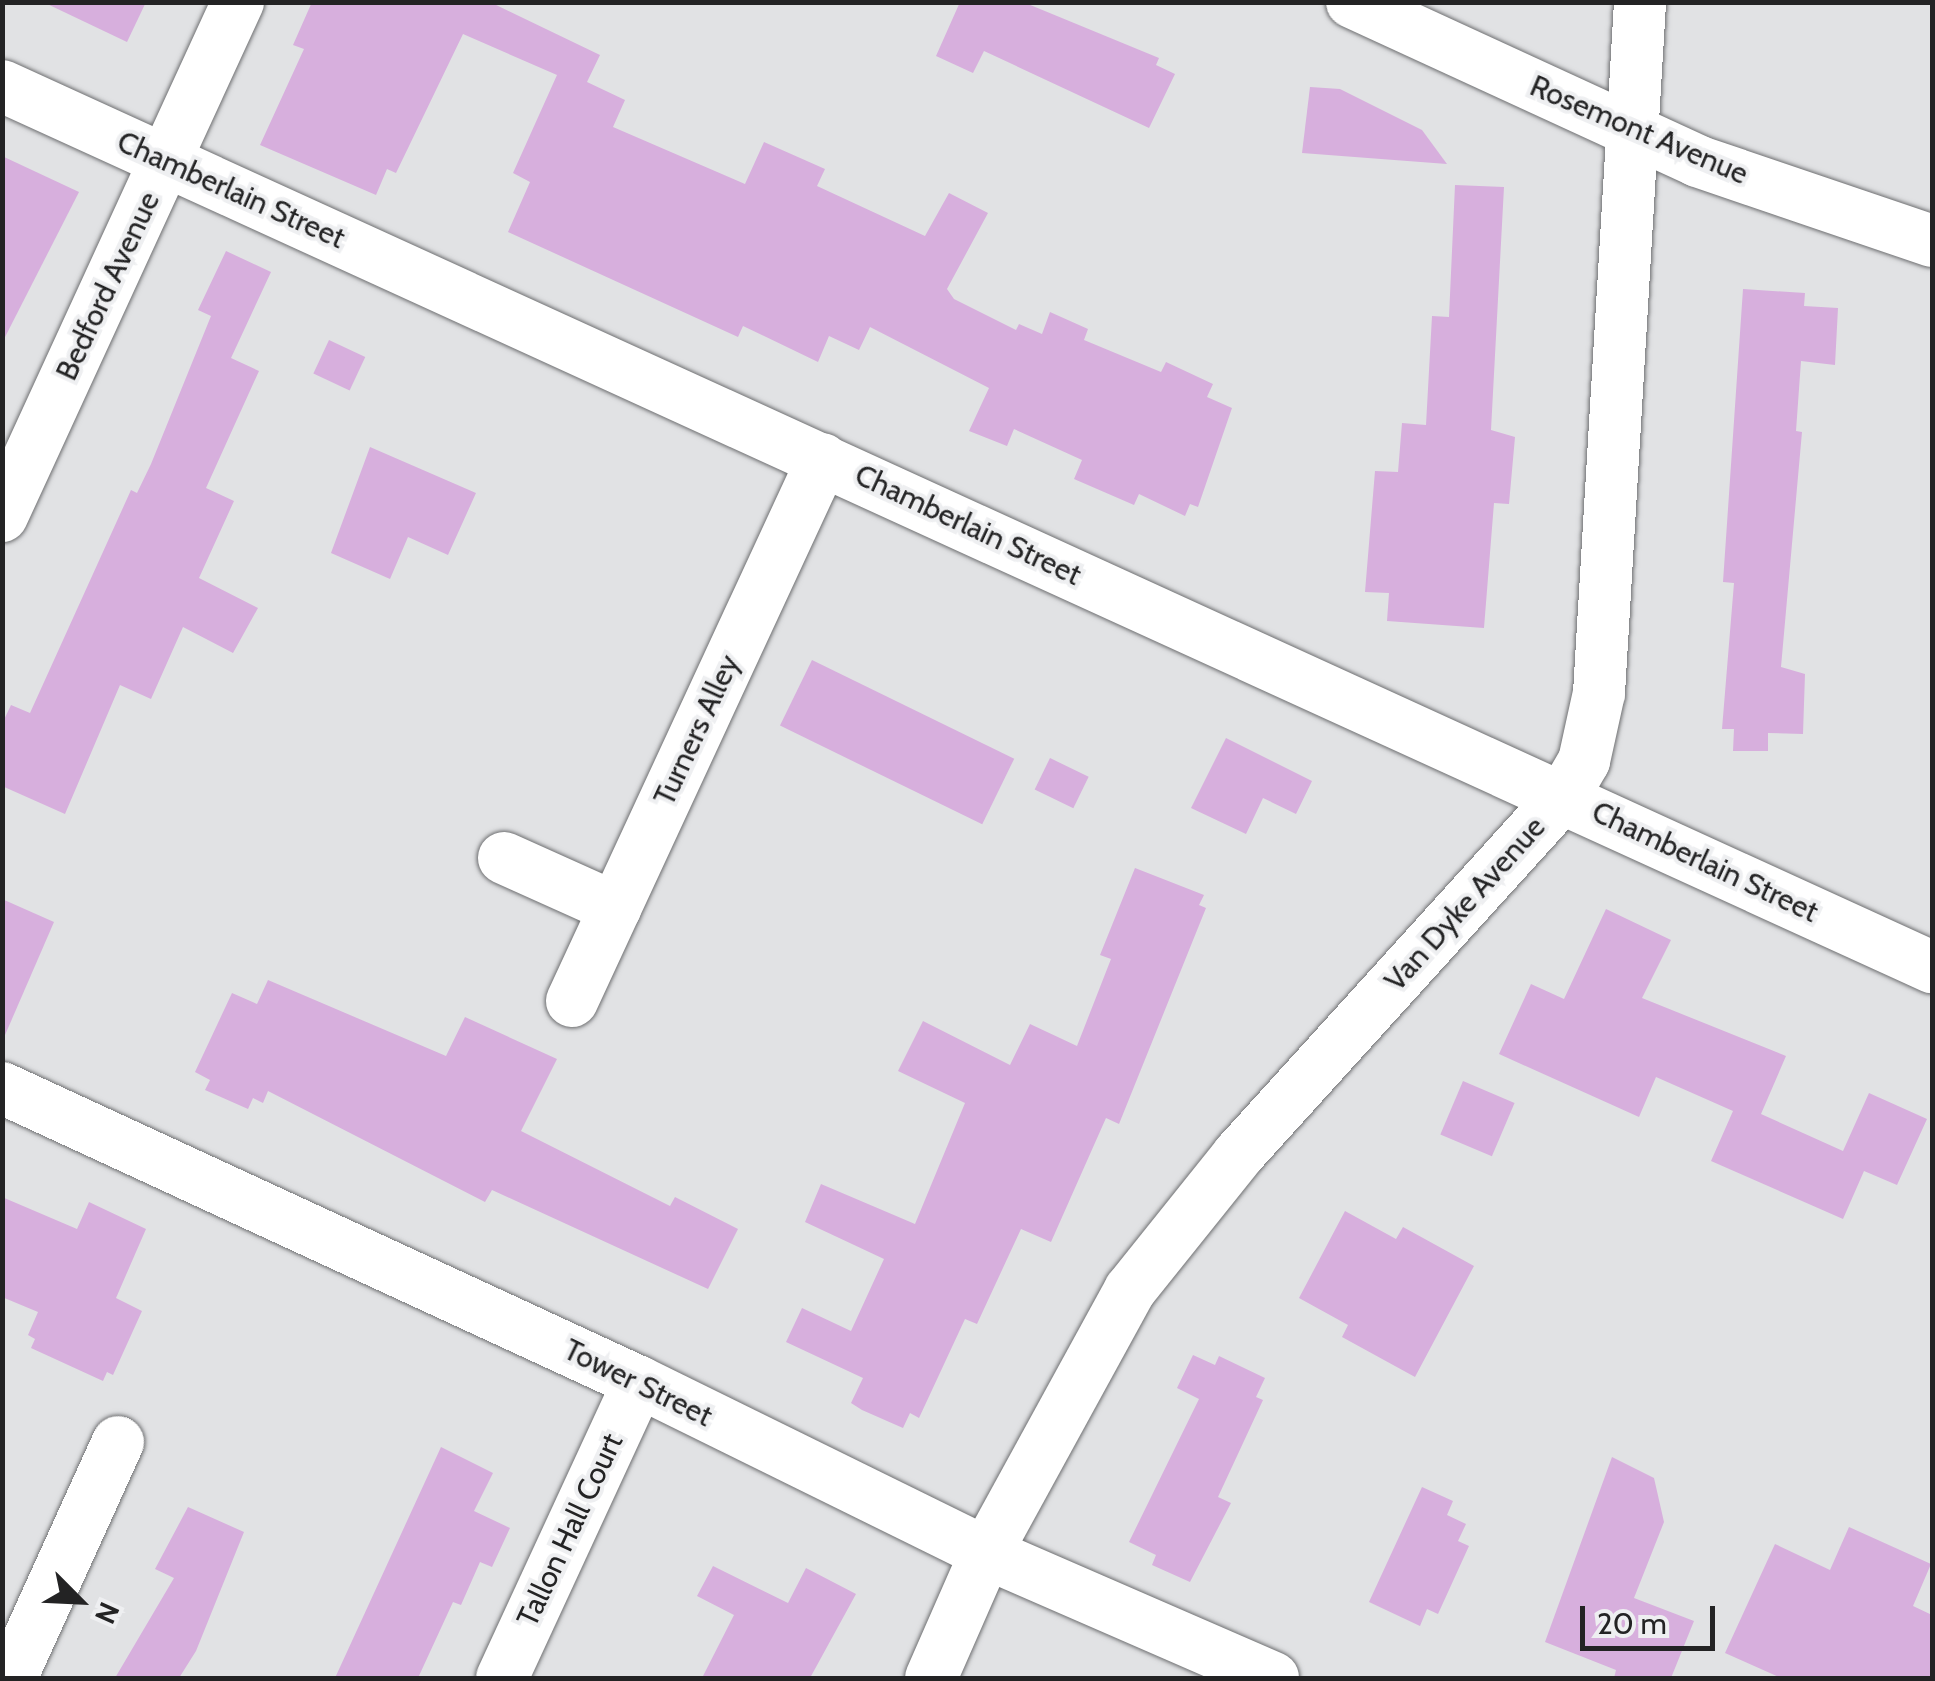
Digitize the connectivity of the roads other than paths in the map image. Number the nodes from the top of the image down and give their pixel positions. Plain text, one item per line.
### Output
1 (238, 2) edge
2 (1352, 2) edge
3 (1640, 2) edge
4 (2, 86) edge
5 (1632, 130) junction
6 (165, 160) junction
7 (1932, 241) edge
8 (823, 459) junction
9 (2, 516) edge
10 (1563, 797) junction
11 (504, 858) dead end
12 (615, 908) junction
13 (1932, 967) edge
14 (572, 1002) dead end
15 (2, 1088) edge
16 (639, 1382) junction
17 (118, 1442) dead end
18 (986, 1554) junction
19 (11, 1678) edge
20 (502, 1678) edge
21 (931, 1678) edge
22 (1274, 1678) edge

1 - 6 street, Bedford Avenue
2 - 5 street, Rosemont Avenue
3 - 5 street, Van Dyke Avenue
4 - 6 street, Chamberlain Street
5 - 7 street, Rosemont Avenue
5 - 10 street, Van Dyke Avenue
6 - 8 street, Chamberlain Street
6 - 9 street, Bedford Avenue
8 - 10 street, Chamberlain Street
8 - 12 street, Turners Alley
10 - 13 street, Chamberlain Street
10 - 18 street, Van Dyke Avenue
11 - 12 street
12 - 14 street, Turners Alley
15 - 16 street, Tower Street
16 - 18 street, Tower Street
16 - 20 street, Tallon Hall Court
17 - 19 street
18 - 21 street, Van Dyke Avenue
18 - 22 street, Tower Street

